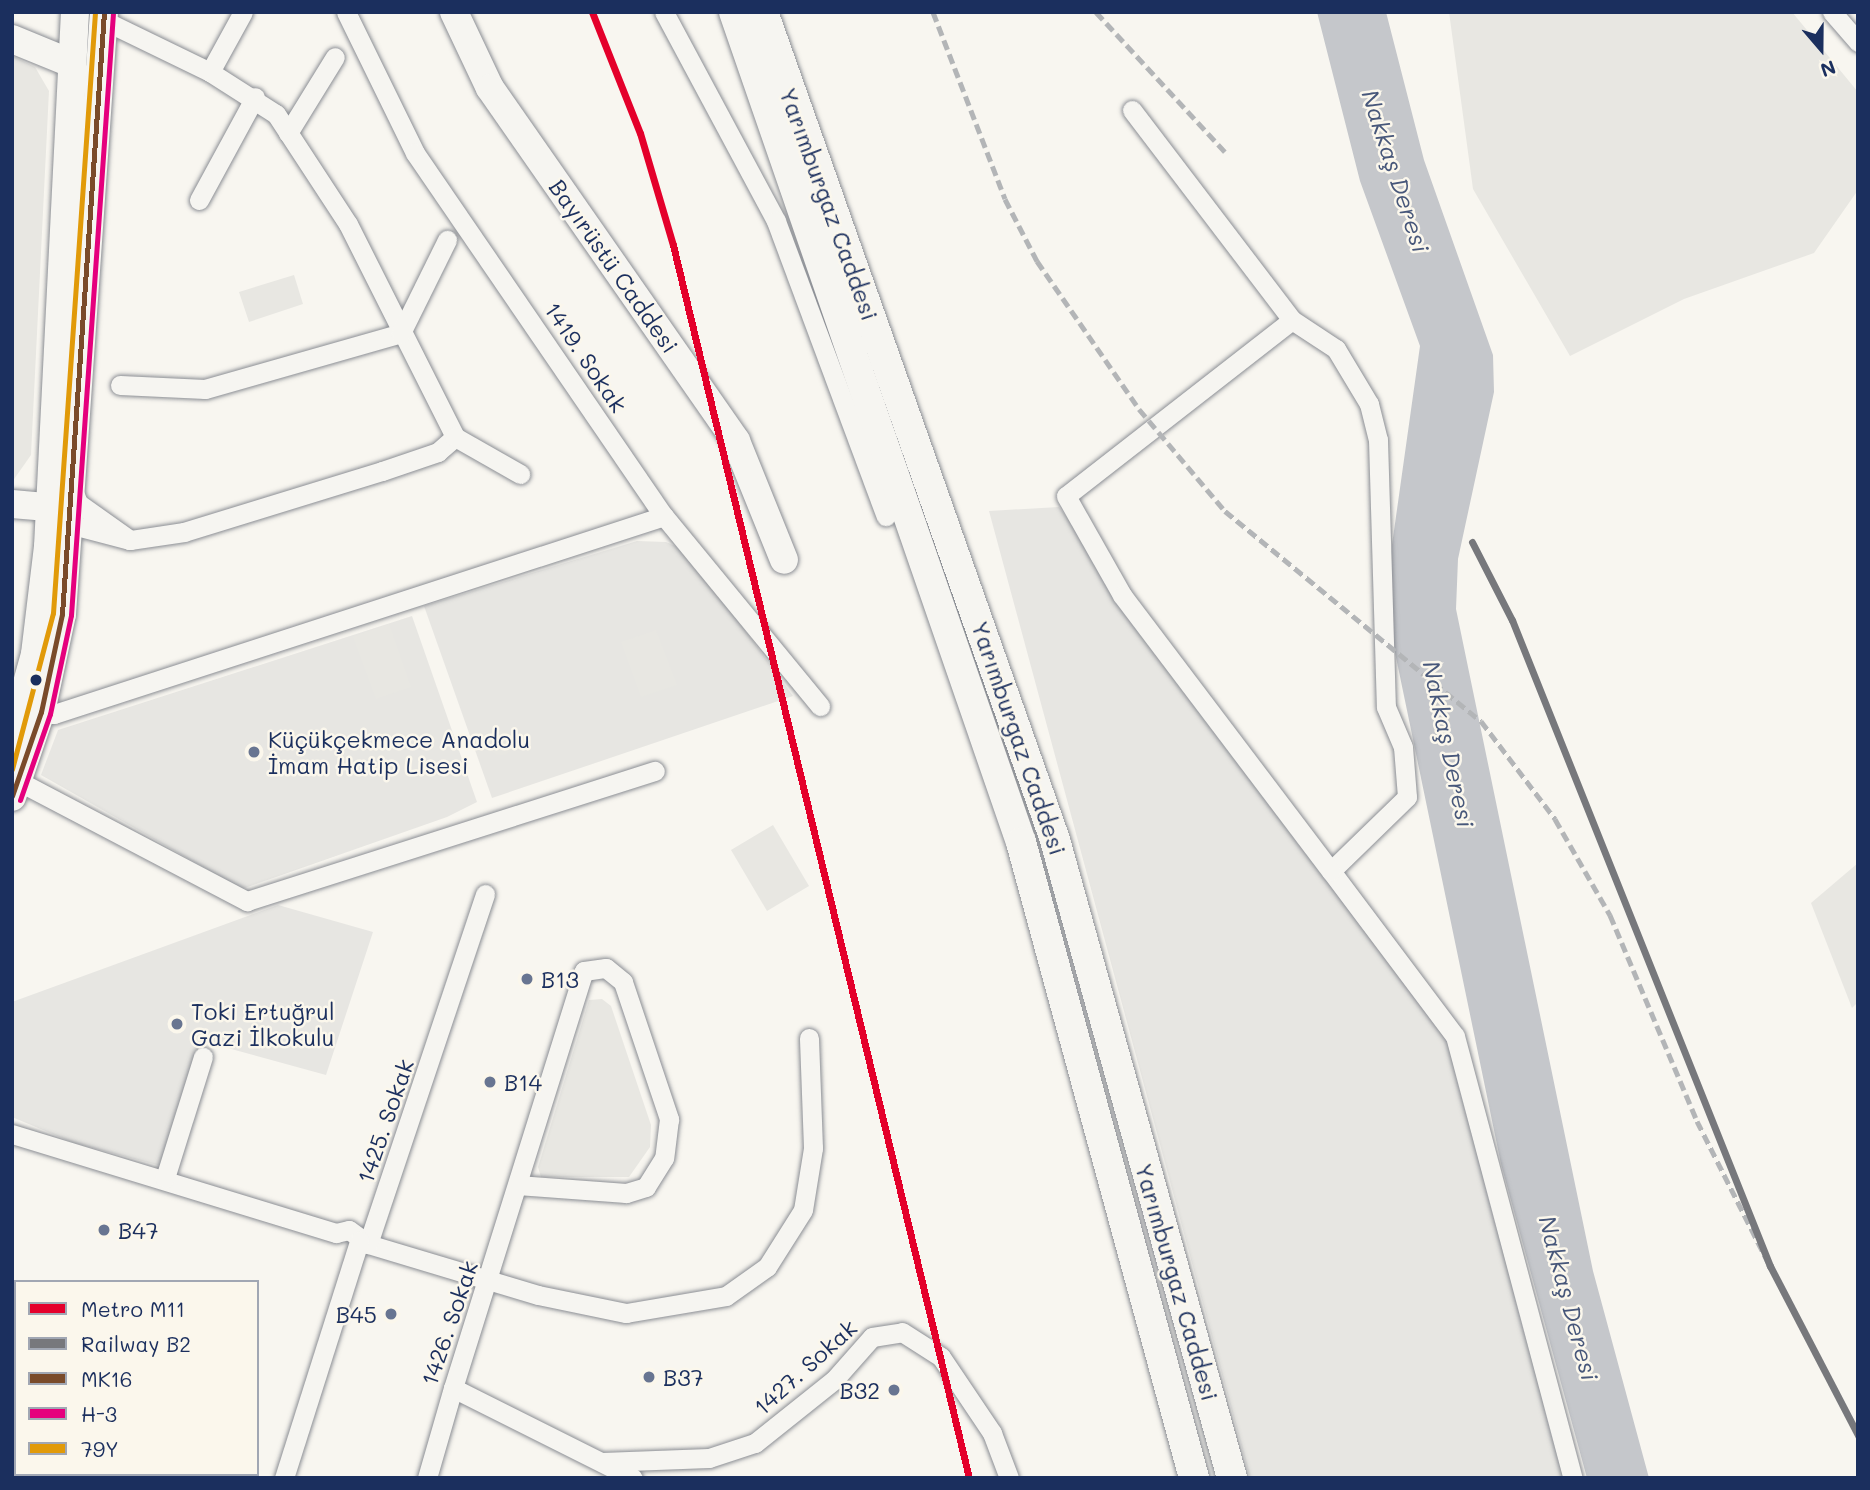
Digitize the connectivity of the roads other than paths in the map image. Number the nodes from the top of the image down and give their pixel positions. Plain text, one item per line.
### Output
1 (75, 12) edge
2 (243, 12) edge
3 (346, 12) edge
4 (454, 12) edge
5 (664, 12) edge
6 (734, 12) edge
7 (763, 12) edge
8 (1832, 12) edge
9 (103, 16) edge
10 (12, 39) edge
11 (1858, 42) edge
12 (335, 57) dead end
13 (68, 62) junction
14 (210, 72) junction
15 (255, 97) junction
16 (1132, 110) dead end
17 (288, 134) junction
18 (199, 201) dead end
19 (447, 240) dead end
20 (83, 295) junction
21 (1292, 320) junction
22 (401, 333) junction
23 (120, 384) dead end
24 (455, 437) junction
25 (520, 474) dead end
26 (71, 482) junction
27 (12, 505) edge
28 (58, 515) junction
29 (664, 516) junction
30 (886, 516) dead end
31 (130, 540) junction
32 (784, 560) dead end
33 (820, 706) dead end
34 (41, 712) junction
35 (12, 737) edge
36 (655, 771) dead end
37 (14, 786) edge
38 (1331, 872) junction
39 (485, 894) dead end
40 (809, 1038) dead end
41 (204, 1057) dead end
42 (12, 1134) edge
43 (165, 1178) junction
44 (517, 1185) junction
45 (364, 1242) junction
46 (491, 1280) junction
47 (453, 1388) junction
48 (602, 1462) junction
49 (284, 1478) edge
50 (427, 1478) edge
51 (633, 1478) edge
52 (1010, 1478) edge
53 (1194, 1478) edge
54 (1232, 1478) edge
55 (1573, 1478) edge

1 - 13 main road
2 - 14 street
3 - 29 street, 1419. Sokak
4 - 32 main road, Bayırüstü Caddesi
5 - 30 street
6 - 53 main road, Yarımburgaz Caddesi
7 - 54 main road, Yarımburgaz Caddesi
8 - 11 street
9 - 14 street
9 - 20 main road
10 - 13 main road
12 - 17 street
13 - 20 main road
13 - 28 main road
14 - 15 street
15 - 17 street
15 - 18 street
16 - 21 street
17 - 22 street
19 - 22 street
20 - 26 main road
21 - 38 street
21 - 38 street
22 - 23 street
22 - 24 street
24 - 25 street
24 - 31 street
26 - 28 main road
26 - 31 street
27 - 28 main road
28 - 31 street
28 - 34 main road
28 - 35 main road
29 - 33 street, 1419. Sokak
29 - 34 street
34 - 37 main road
36 - 37 street
38 - 55 street
39 - 45 street, 1425. Sokak
40 - 46 street
41 - 43 street
42 - 43 street
43 - 45 street
44 - 44 street, 1426. Sokak
44 - 46 street, 1426. Sokak
45 - 46 street
45 - 49 street, 1425. Sokak
46 - 47 street, 1426. Sokak
47 - 48 street, 1427. Sokak
47 - 50 street, 1426. Sokak
48 - 51 street, 1427. Sokak
48 - 52 street, 1427. Sokak

